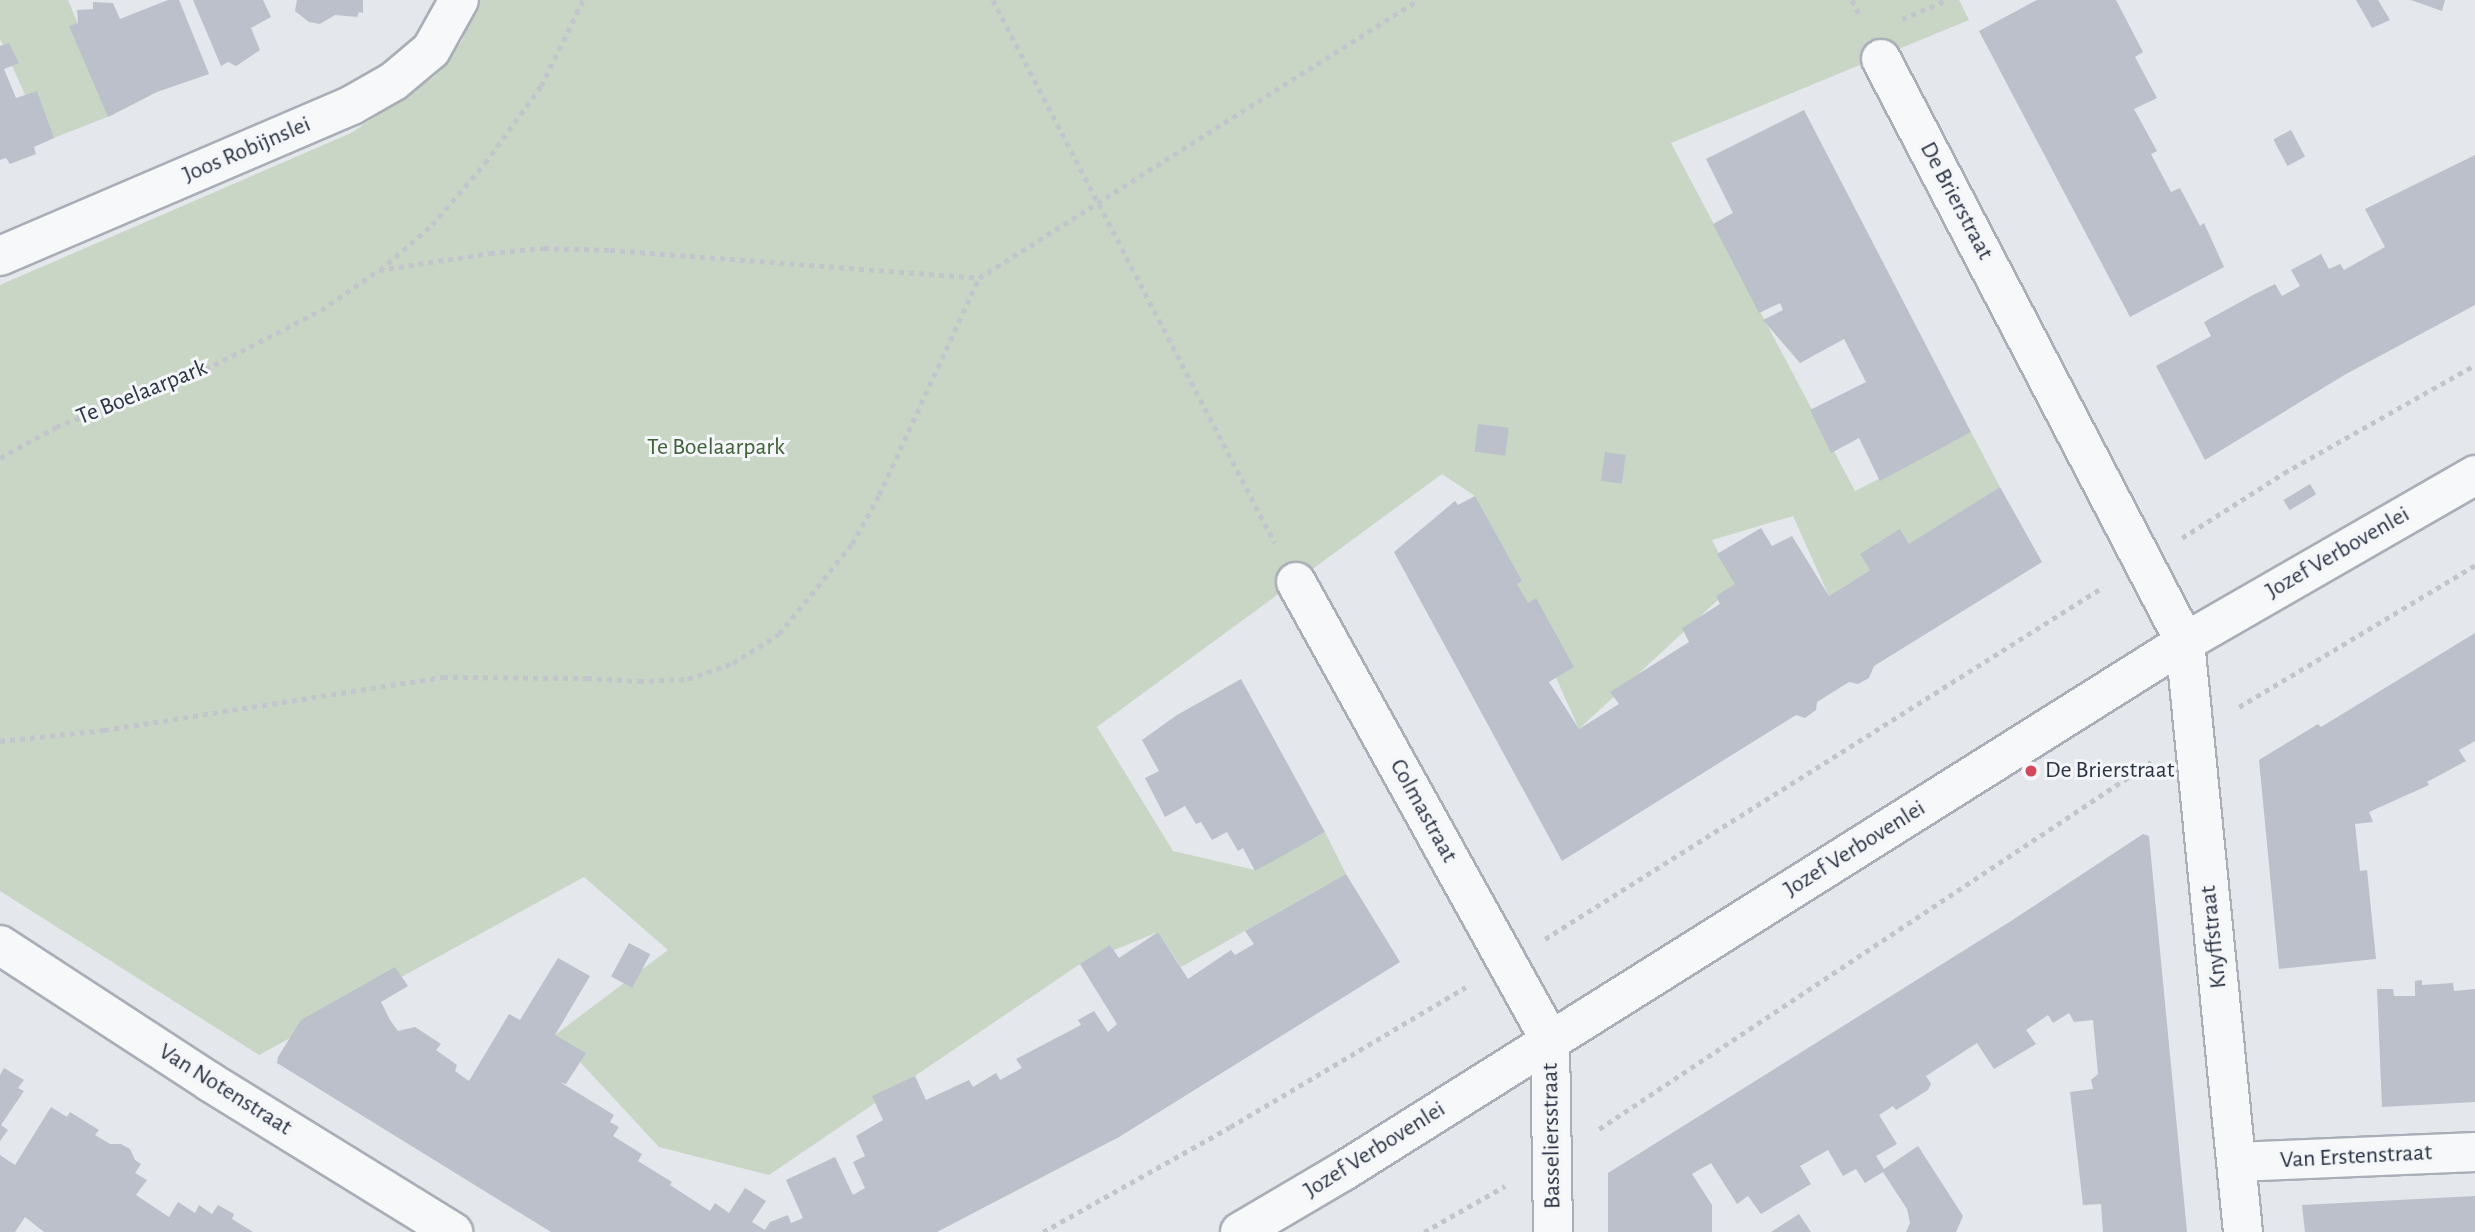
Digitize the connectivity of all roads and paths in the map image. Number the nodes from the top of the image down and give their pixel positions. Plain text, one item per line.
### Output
1 (459, 0) edge
2 (583, 0) edge
3 (993, 0) edge
4 (1418, 0) edge
5 (1947, 0) edge
6 (1886, 41) joint
7 (1099, 203) junction
8 (0, 256) edge
9 (379, 270) junction
10 (979, 278) junction
11 (2475, 365) edge
12 (0, 458) edge
13 (2475, 475) edge
14 (2144, 562) junction
15 (2475, 565) edge
16 (1296, 582) joint
17 (2185, 642) junction
18 (2194, 734) junction
19 (0, 741) edge
20 (0, 945) edge
21 (1508, 962) junction
22 (1550, 1040) junction
23 (2475, 1152) edge
24 (1552, 1160) junction
25 (2236, 1162) junction
26 (453, 1232) edge
27 (1043, 1232) edge
28 (1240, 1232) edge
29 (1424, 1232) edge
30 (1553, 1232) edge
31 (2243, 1232) edge

1 - 8 street, Joos Robijnslei
2 - 9 path
3 - 7 path
4 - 7 path
5 - 6 path
6 - 14 street, De Brierstraat
7 - 10 path
7 - 16 path
9 - 10 path, Te Boelaarpark
9 - 12 path, Te Boelaarpark
10 - 19 path
11 - 14 path
13 - 17 street, Jozef Verbovenlei
14 - 17 street, De Brierstraat
14 - 21 path
15 - 18 path
16 - 21 street, Colmastraat
17 - 18 street, Knyffstraat
17 - 22 street, Jozef Verbovenlei
18 - 24 path
18 - 25 street, Knyffstraat
20 - 26 street, Van Notenstraat
21 - 22 street, Colmastraat
21 - 27 path
22 - 24 street, Basseliersstraat
22 - 28 street, Jozef Verbovenlei
23 - 25 street, Van Erstenstraat
24 - 29 path
24 - 30 street, Basseliersstraat
25 - 31 street, Knyffstraat

